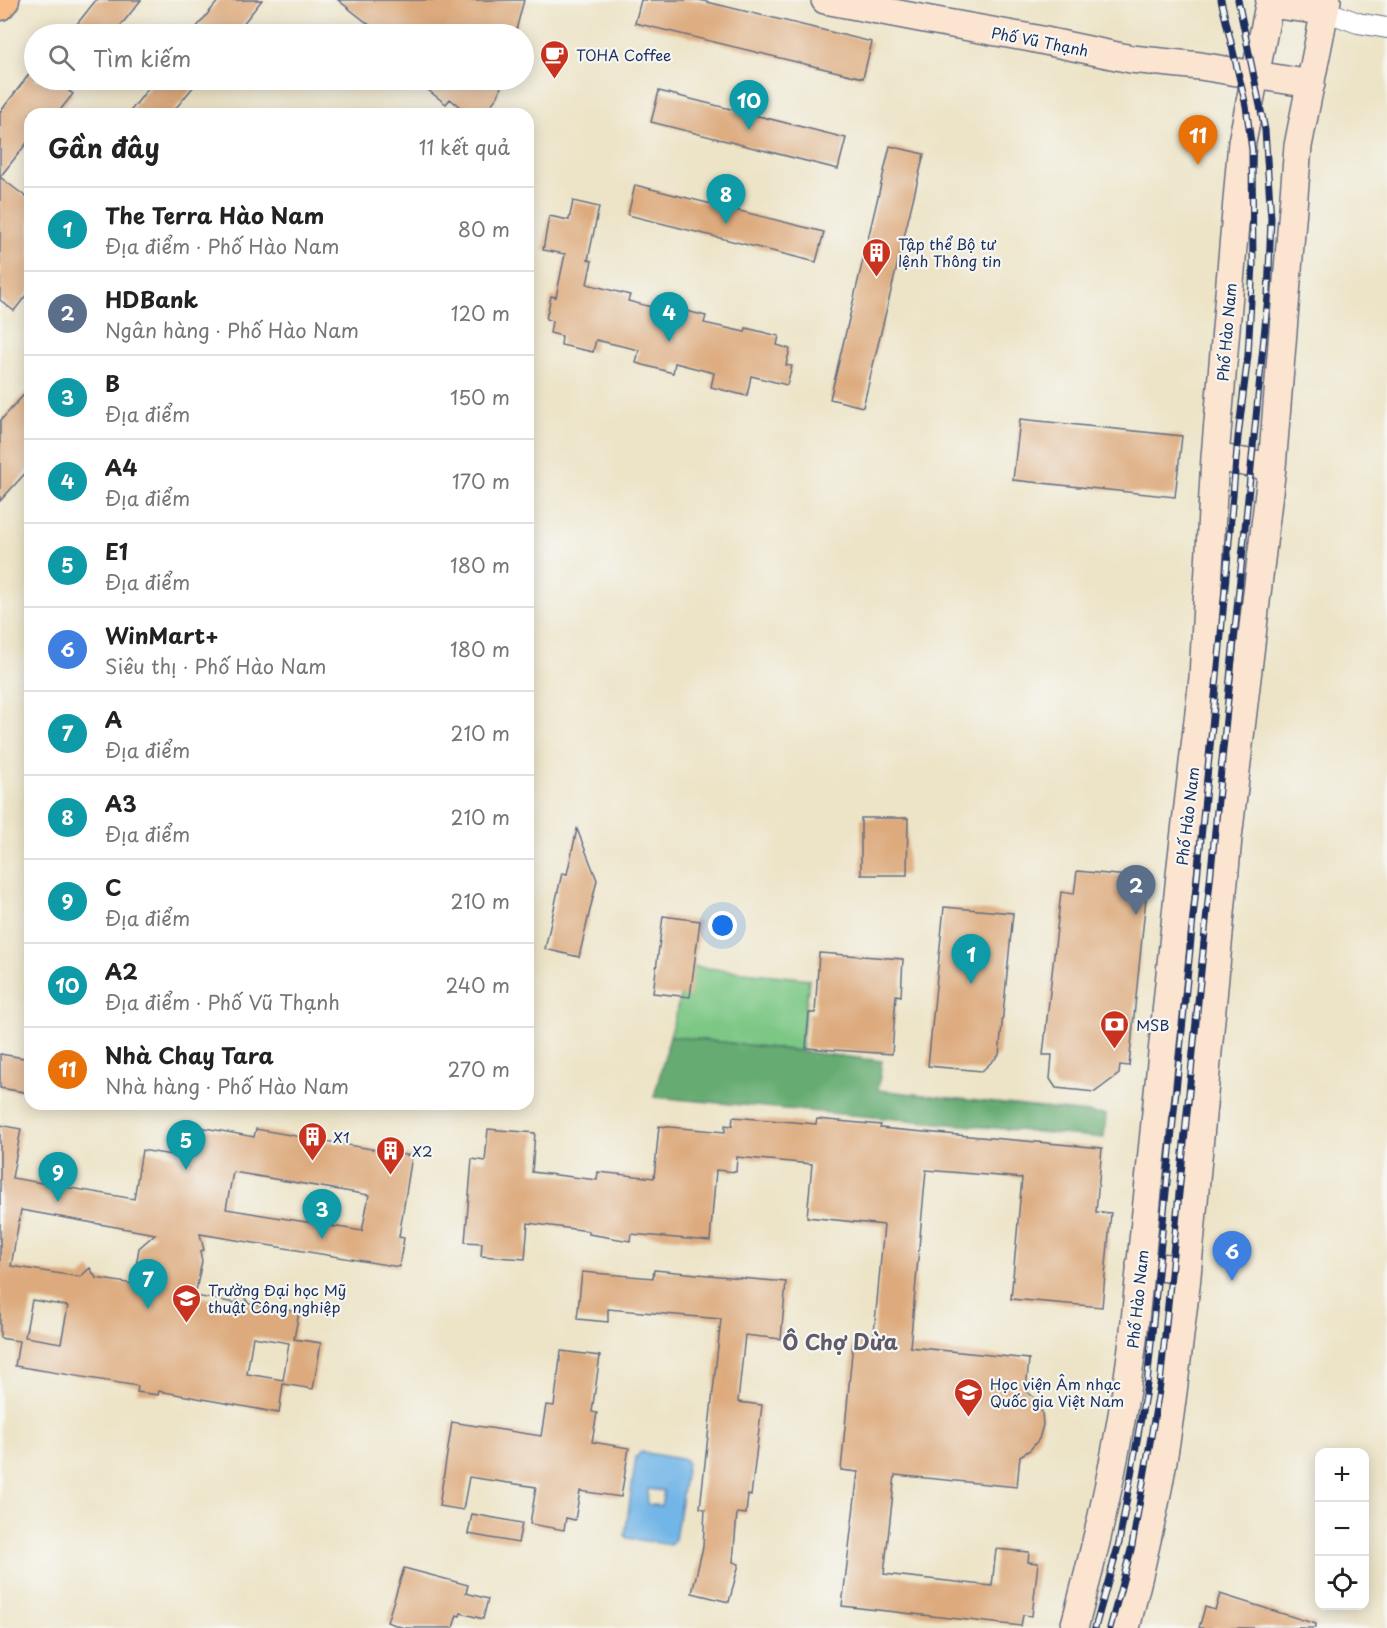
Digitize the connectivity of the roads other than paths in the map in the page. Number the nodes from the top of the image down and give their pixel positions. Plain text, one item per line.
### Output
1 (4, 0) edge
2 (825, 0) edge
3 (1270, 2) edge
4 (0, 5) edge
5 (1326, 5) edge
6 (1387, 28) edge
7 (1256, 75) junction
8 (1311, 84) junction
9 (1215, 457) junction
10 (1272, 467) junction
11 (1181, 865) junction
12 (1226, 869) junction
13 (1140, 1265) junction
14 (1187, 1270) junction
15 (1074, 1628) edge
16 (1126, 1628) edge

1 - 4 main road
2 - 7 main road, Phố Vũ Thạnh
3 - 5 main road
3 - 7 main road, Phố Hào Nam
5 - 6 street
5 - 8 main road
7 - 8 main road, Phố Vũ Thạnh
7 - 9 main road, Phố Hào Nam
8 - 10 main road
9 - 10 main road
9 - 11 main road, Phố Hào Nam
10 - 12 main road
11 - 12 main road
11 - 13 main road, Phố Hào Nam
12 - 14 main road
13 - 14 main road
13 - 15 main road, Phố Hào Nam
14 - 16 main road

